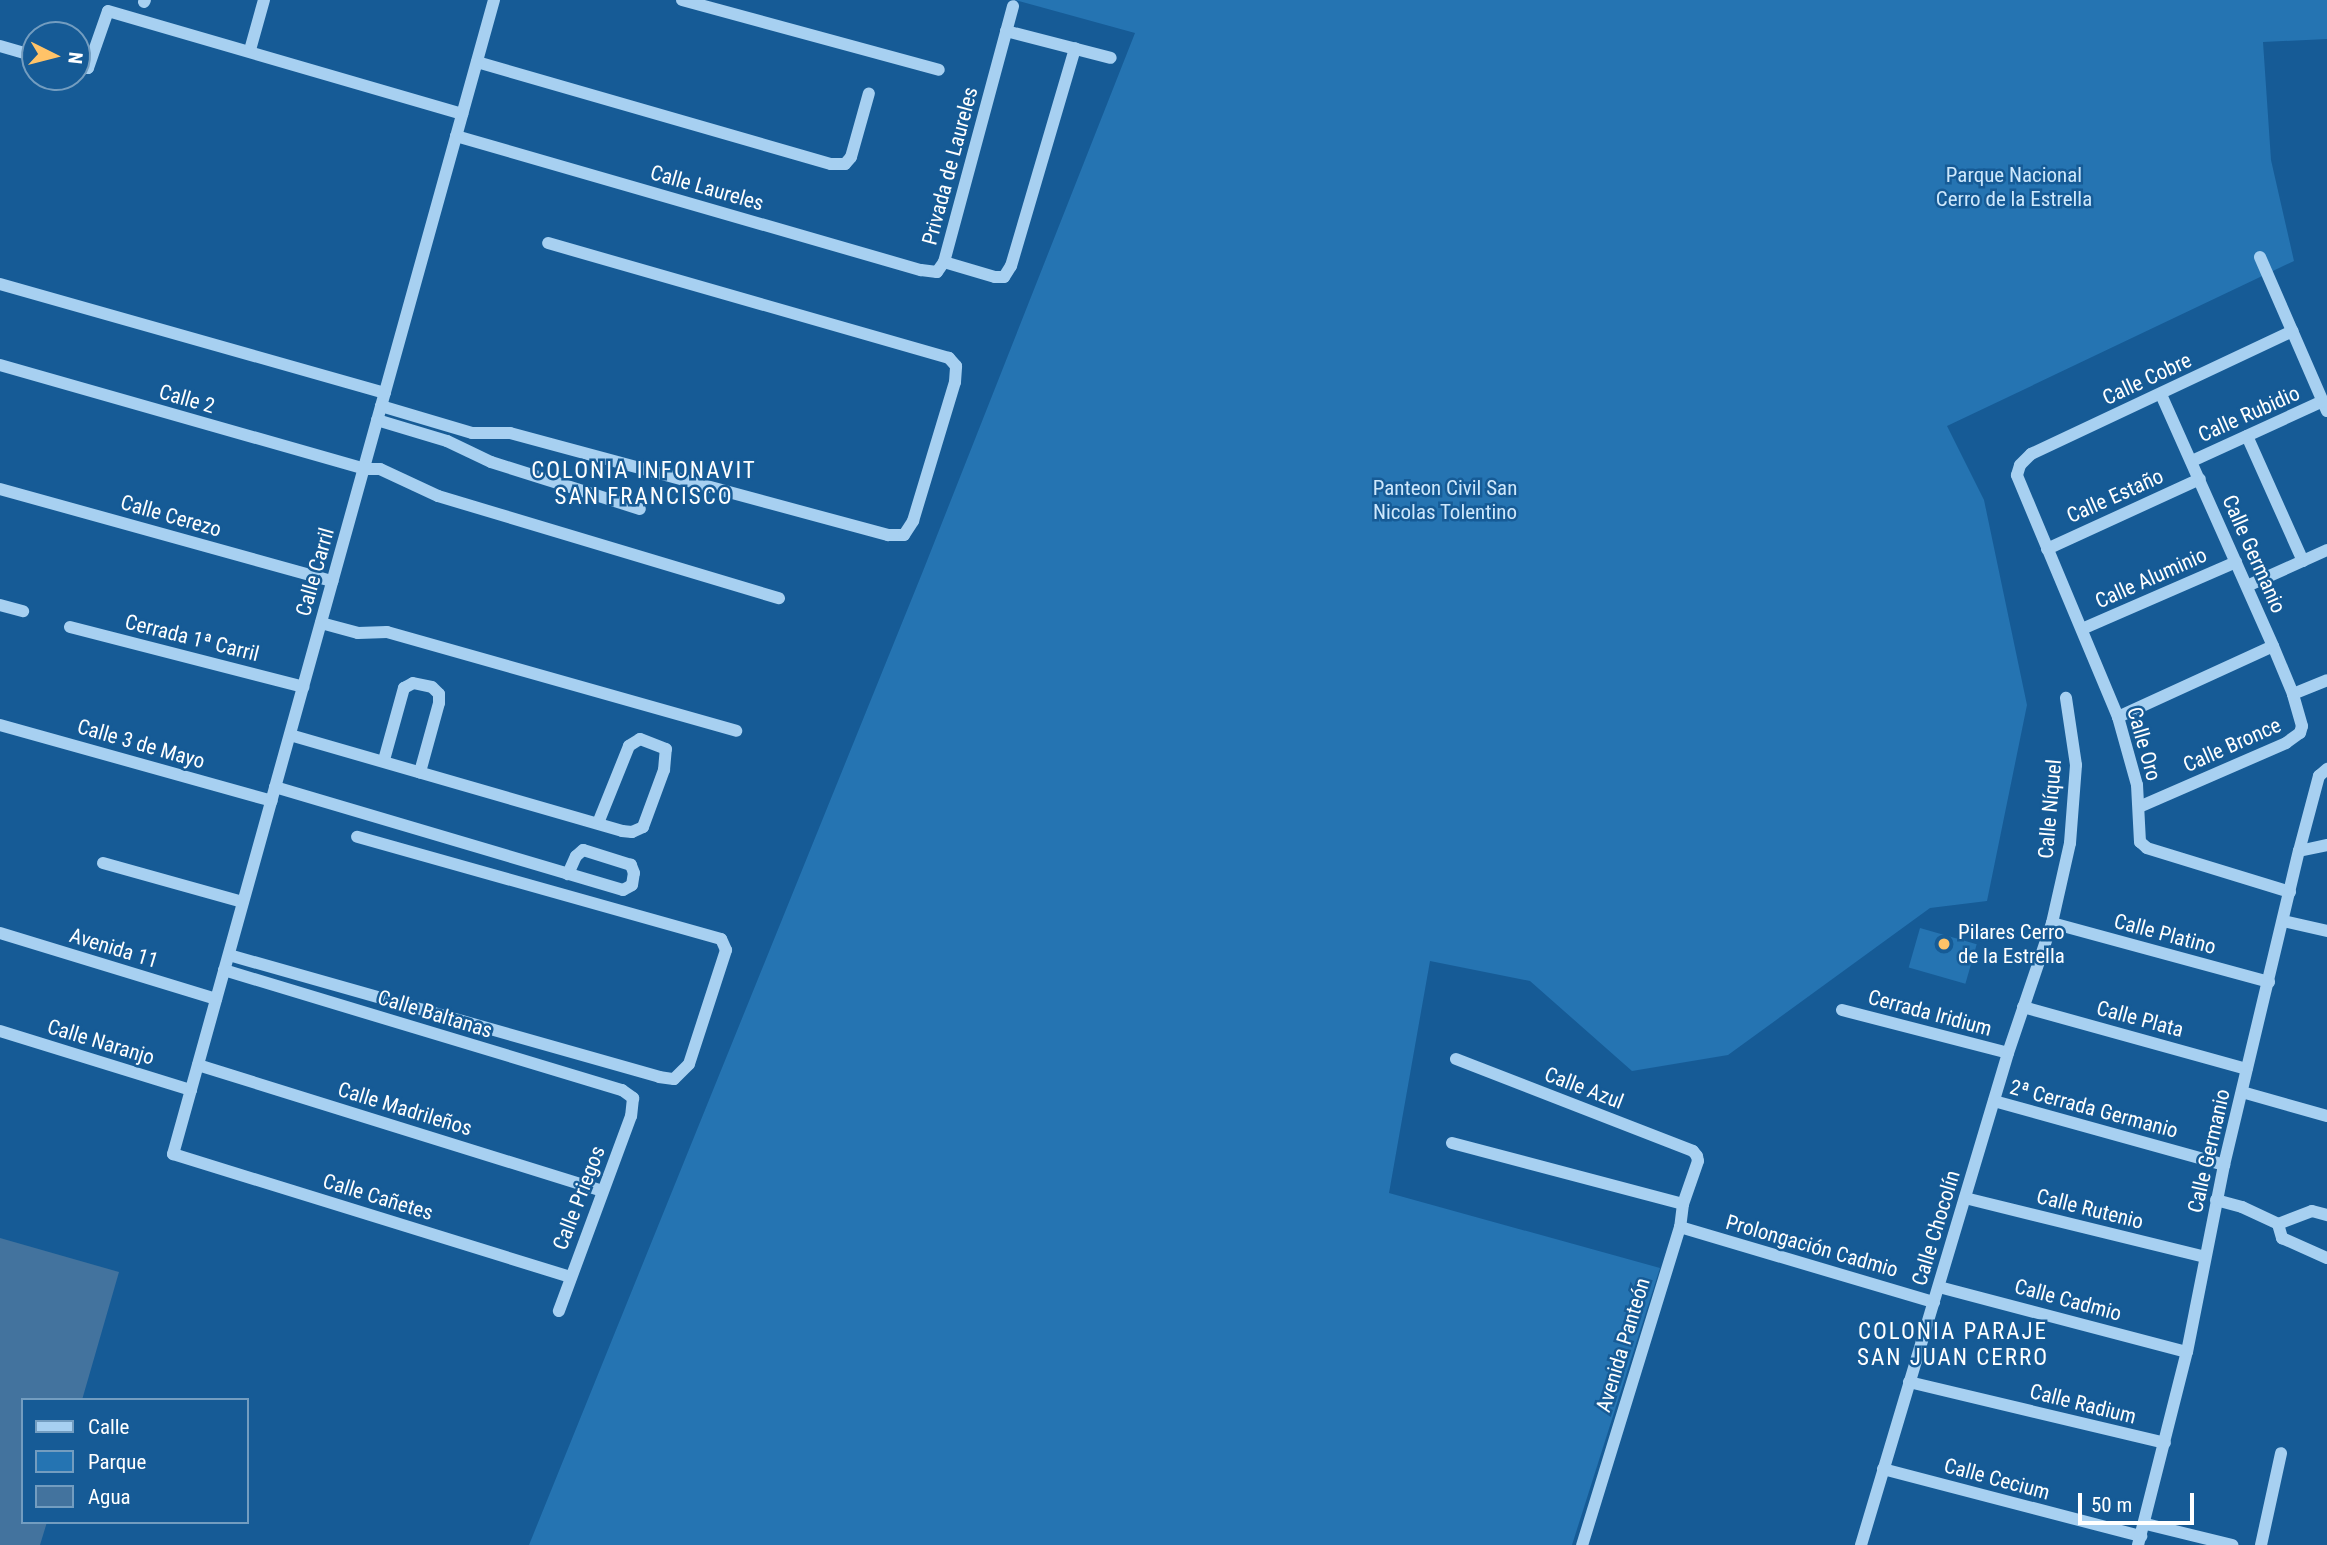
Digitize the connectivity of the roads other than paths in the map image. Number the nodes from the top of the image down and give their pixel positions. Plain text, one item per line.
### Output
1 (264, 0) edge
2 (494, 0) edge
3 (682, 0) edge
4 (110, 6) edge
5 (1013, 6) dead end
6 (1006, 31) junction
7 (0, 46) edge
8 (1075, 48) junction
9 (250, 50) junction
10 (21, 52) edge
11 (1111, 58) dead end
12 (91, 60) edge
13 (477, 62) junction
14 (939, 70) dead end
15 (869, 93) dead end
16 (462, 114) junction
17 (456, 136) junction
18 (548, 243) dead end
19 (2260, 257) dead end
20 (944, 262) junction
21 (0, 284) edge
22 (2292, 331) junction
23 (0, 365) edge
24 (2161, 394) junction
25 (383, 400) junction
26 (2325, 406) edge
27 (377, 420) junction
28 (2247, 436) junction
29 (2192, 461) junction
30 (363, 469) junction
31 (2200, 479) junction
32 (0, 489) edge
33 (640, 509) dead end
34 (2047, 549) junction
35 (2327, 550) edge
36 (2303, 561) junction
37 (2236, 562) junction
38 (332, 581) junction
39 (2246, 586) junction
40 (779, 598) dead end
41 (0, 605) edge
42 (23, 611) dead end
43 (321, 623) junction
44 (71, 627) dead end
45 (2082, 629) junction
46 (2273, 646) junction
47 (2327, 680) edge
48 (303, 687) junction
49 (2293, 694) junction
50 (2066, 698) dead end
51 (2118, 717) junction
52 (0, 724) edge
53 (736, 731) dead end
54 (2300, 733) joint
55 (290, 735) junction
56 (384, 760) junction
57 (2327, 769) edge
58 (420, 772) junction
59 (275, 787) junction
60 (272, 801) junction
61 (2139, 807) junction
62 (598, 823) junction
63 (357, 838) dead end
64 (2327, 845) edge
65 (2299, 851) junction
66 (103, 863) dead end
67 (568, 874) junction
68 (2290, 892) junction
69 (243, 902) junction
70 (2283, 921) junction
71 (2052, 923) junction
72 (2327, 931) edge
73 (0, 933) edge
74 (229, 955) junction
75 (224, 970) junction
76 (2269, 982) junction
77 (216, 999) junction
78 (2023, 1007) junction
79 (1842, 1010) dead end
80 (0, 1031) edge
81 (2008, 1053) junction
82 (1456, 1059) dead end
83 (198, 1065) junction
84 (2247, 1069) junction
85 (191, 1090) junction
86 (2242, 1092) junction
87 (633, 1098) joint
88 (1994, 1101) junction
89 (2327, 1116) edge
90 (1452, 1143) dead end
91 (173, 1154) joint
92 (1697, 1156) joint
93 (2224, 1165) junction
94 (602, 1191) junction
95 (1965, 1198) junction
96 (2216, 1200) junction
97 (1683, 1204) junction
98 (2327, 1215) edge
99 (2278, 1224) junction
100 (1680, 1227) junction
101 (2205, 1257) junction
102 (2327, 1258) edge
103 (570, 1277) junction
104 (1939, 1287) junction
105 (1934, 1302) junction
106 (559, 1311) dead end
107 (2187, 1352) junction
108 (1909, 1382) junction
109 (2165, 1443) junction
110 (2281, 1453) dead end
111 (1883, 1469) junction
112 (2141, 1535) edge
113 (1582, 1545) edge
114 (1861, 1545) edge
115 (2232, 1545) edge
116 (2261, 1545) edge

1 - 9 street
2 - 13 street, Calle Carril
3 - 14 street
4 - 9 street
4 - 12 street
5 - 6 street, Privada de Laureles
6 - 8 street
6 - 20 street, Privada de Laureles
7 - 10 street
8 - 11 street
8 - 20 street, Privada de Laureles
9 - 16 street
13 - 15 street
13 - 16 street, Calle Carril
16 - 17 street, Calle Carril
17 - 20 street, Calle Laureles
17 - 25 street, Calle Carril
18 - 25 street
19 - 22 street
21 - 25 street
22 - 24 street, Calle Cobre
22 - 26 street
23 - 30 street, Calle 2
24 - 29 street, Calle Germanio
24 - 34 street, Calle Cobre
25 - 27 street, Calle Carril
26 - 28 street, Calle Rubidio
27 - 30 street, Calle Carril
27 - 33 street
28 - 29 street, Calle Rubidio
28 - 36 street
29 - 31 street, Calle Germanio
30 - 38 street, Calle Carril
30 - 40 street, Calle 2
31 - 34 street, Calle Estaño
31 - 37 street, Calle Germanio
32 - 38 street, Calle Cerezo
34 - 45 street
35 - 36 street
36 - 39 street
37 - 39 street, Calle Germanio
37 - 45 street, Calle Aluminio
38 - 43 street, Calle Carril
39 - 46 street, Calle Germanio
41 - 42 street
43 - 48 street, Calle Carril
43 - 53 street
44 - 48 street, Cerrada 1ª Carril
45 - 51 street, Calle Oro
46 - 49 street, Calle Germanio
46 - 51 street
47 - 49 street
48 - 55 street, Calle Carril
49 - 54 street, Calle Germanio
50 - 71 street, Calle Níquel
51 - 61 street, Calle Oro
52 - 60 street, Calle 3 de Mayo
54 - 61 street, Calle Bronce
55 - 56 street
55 - 59 street, Calle Carril
56 - 58 street
56 - 58 street
57 - 65 street, Calle Germanio
58 - 62 street
59 - 60 street, Calle Carril
59 - 67 street
60 - 69 street, Calle Carril
61 - 68 street, Calle Oro
62 - 62 street
63 - 74 street
64 - 65 street
65 - 68 street, Calle Germanio
66 - 69 street
67 - 67 street
68 - 70 street, Calle Germanio
69 - 74 street, Calle Carril
70 - 72 street
70 - 76 street, Calle Germanio
71 - 76 street, Calle Platino
71 - 78 street, Calle Chocolín
73 - 77 street, Avenida 11
74 - 75 street, Calle Carril
75 - 77 street, Calle Carril
75 - 87 street, Calle Baltanas
76 - 84 street, Calle Germanio
77 - 83 street, Calle Carril
78 - 81 street, Calle Chocolín
78 - 84 street, Calle Plata
79 - 81 street, Cerrada Iridium
80 - 85 street, Calle Naranjo
81 - 88 street, Calle Chocolín
82 - 92 street, Calle Azul
83 - 85 street, Calle Carril
83 - 94 street, Calle Madrileños
84 - 86 street, Calle Germanio
85 - 91 street, Calle Carril
86 - 89 street
86 - 93 street, Calle Germanio
87 - 94 street, Calle Priegos
88 - 93 street, 2ª Cerrada Germanio
88 - 95 street, Calle Chocolín
90 - 97 street
91 - 103 street, Calle Cañetes
92 - 97 street, Avenida Panteón
93 - 96 street, Calle Germanio
94 - 103 street, Calle Priegos
95 - 101 street, Calle Rutenio
95 - 104 street, Calle Chocolín
96 - 99 street
96 - 101 street, Calle Germanio
97 - 100 street, Avenida Panteón
98 - 99 street
99 - 102 street
100 - 105 street, Prolongación Cadmio
100 - 113 street, Avenida Panteón
101 - 107 street, Calle Germanio
103 - 106 street, Calle Priegos
104 - 105 street, Calle Chocolín
104 - 107 street, Calle Cadmio
105 - 108 street, Calle Chocolín
107 - 109 street, Calle Germanio
108 - 109 street, Calle Radium
108 - 111 street, Calle Chocolín
109 - 112 street, Calle Germanio
110 - 116 street
111 - 112 street, Calle Cecium
111 - 114 street, Calle Chocolín
112 - 115 street, Calle Cecium

